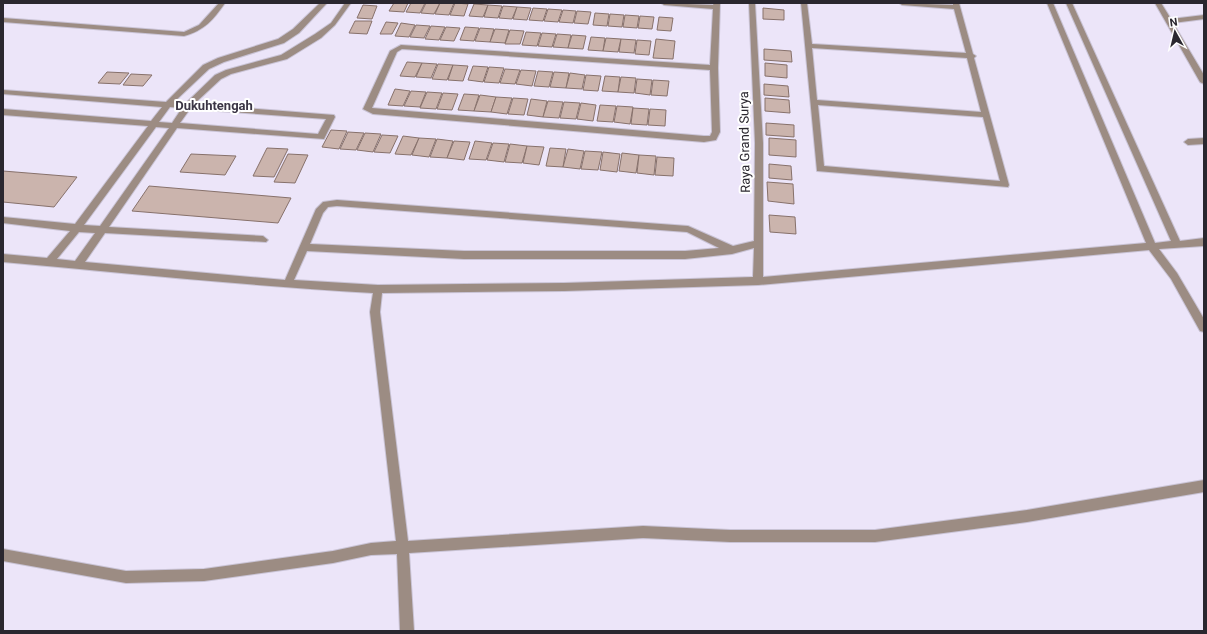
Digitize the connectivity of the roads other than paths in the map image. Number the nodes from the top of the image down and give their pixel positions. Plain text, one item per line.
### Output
1 (222, 3) edge
2 (324, 3) edge
3 (348, 3) edge
4 (664, 3) edge
5 (752, 3) edge
6 (804, 3) edge
7 (902, 3) edge
8 (1050, 3) edge
9 (1069, 3) edge
10 (1158, 3) edge
11 (717, 5) edge
12 (957, 5) edge
13 (1204, 17) edge
14 (3, 20) edge
15 (1169, 21) junction
16 (808, 46) junction
17 (972, 56) junction
18 (714, 68) junction
19 (1202, 73) edge
20 (1204, 82) edge
21 (3, 92) edge
22 (814, 102) junction
23 (168, 104) junction
24 (188, 106) junction
25 (3, 112) edge
26 (986, 115) junction
27 (153, 124) junction
28 (174, 126) junction
29 (1204, 141) edge
30 (1188, 142) dead end
31 (3, 220) edge
32 (77, 228) junction
33 (102, 230) junction
34 (263, 240) dead end
35 (1204, 242) edge
36 (759, 243) junction
37 (1177, 245) junction
38 (303, 247) junction
39 (1152, 247) junction
40 (732, 250) junction
41 (3, 258) edge
42 (49, 262) junction
43 (77, 266) junction
44 (758, 281) junction
45 (288, 284) junction
46 (378, 289) junction
47 (1204, 328) edge
48 (1204, 486) edge
49 (403, 548) junction
50 (3, 555) edge
51 (407, 631) edge

1 - 14 street
2 - 23 street
3 - 24 street
4 - 11 street
5 - 36 street, Raya Grand Surya
6 - 16 street
7 - 12 street
8 - 39 street
9 - 37 street
10 - 15 street
11 - 18 street
12 - 17 street
13 - 15 street
15 - 19 street
16 - 17 street
16 - 22 street
17 - 26 street
18 - 18 street
19 - 20 street
21 - 23 street
22 - 26 street
22 - 26 street
23 - 24 street
23 - 27 street
24 - 28 street
24 - 28 street
25 - 27 street
27 - 28 street
27 - 32 street
28 - 33 street
29 - 30 street
31 - 32 street
32 - 33 street
32 - 42 street
33 - 34 street
33 - 43 street
35 - 37 street
36 - 40 street
36 - 44 street, Raya Grand Surya
37 - 39 street
38 - 40 street
38 - 40 street
38 - 45 street
39 - 44 street
39 - 47 street
41 - 42 street
42 - 43 street
43 - 45 street
44 - 46 street
45 - 46 street
46 - 49 street
48 - 49 street
49 - 50 street
49 - 51 street

